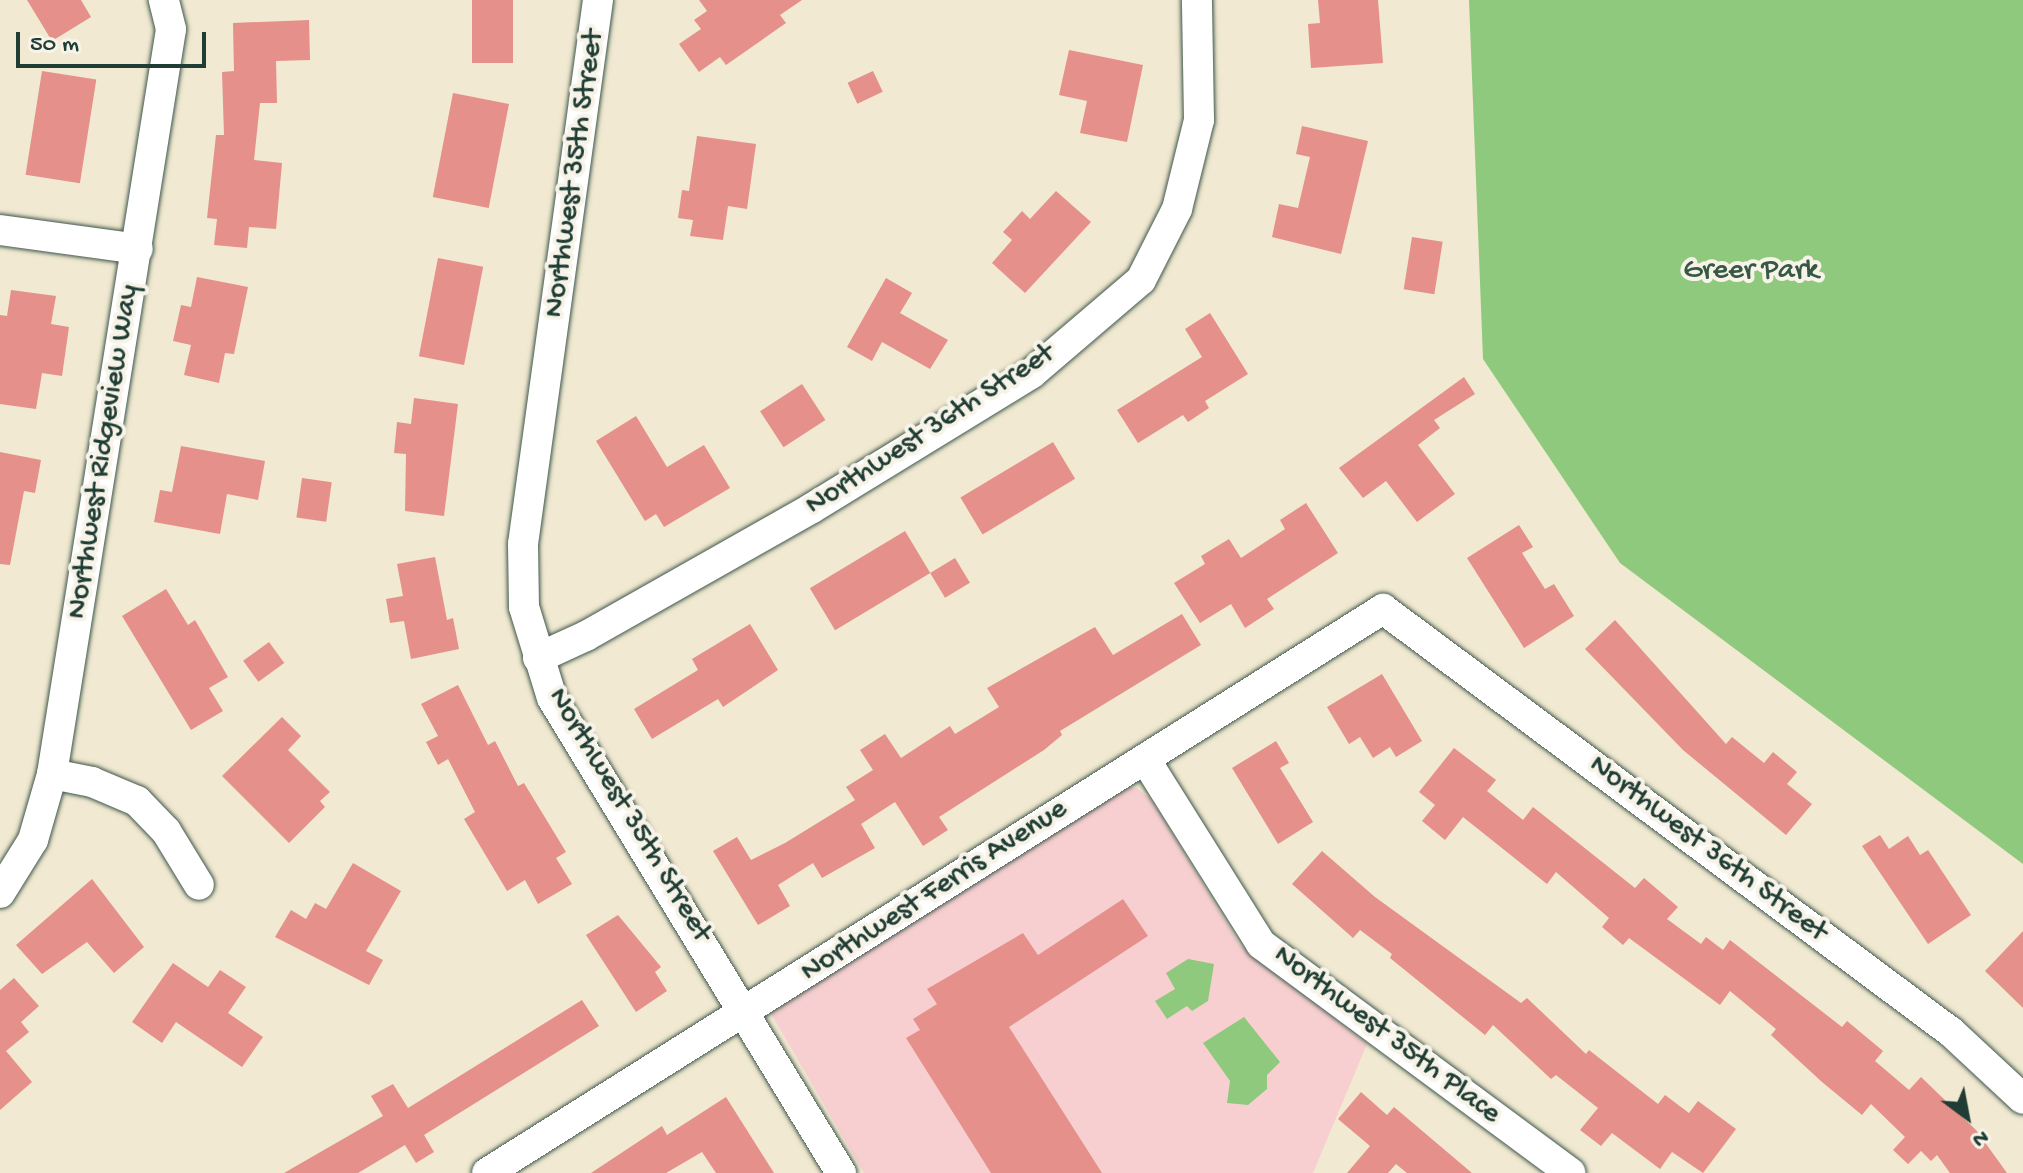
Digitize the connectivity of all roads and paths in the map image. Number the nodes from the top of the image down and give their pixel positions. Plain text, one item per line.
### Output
1 (164, 0) edge
2 (598, 0) edge
3 (1197, 0) edge
4 (0, 230) edge
5 (138, 249) junction
6 (1383, 609) joint
7 (538, 658) junction
8 (1145, 759) junction
9 (52, 774) junction
10 (199, 885) dead end
11 (0, 893) edge
12 (747, 1012) junction
13 (2023, 1099) edge
14 (487, 1173) edge
15 (841, 1173) edge
16 (1570, 1173) edge

1 - 5 street, Northwest Ridgeview Way
2 - 7 street, Northwest 35th Street
3 - 7 street, Northwest 36th Street
4 - 5 street
5 - 9 street, Northwest Ridgeview Way
6 - 8 street, Northwest Ferris Avenue
6 - 13 street, Northwest 36th Street
7 - 12 street, Northwest 35th Street
8 - 12 street, Northwest Ferris Avenue
8 - 16 street, Northwest 35th Place
9 - 10 street
9 - 11 street, Northwest Ridgeview Way
12 - 14 street, Northwest Ferris Avenue
12 - 15 street, Northwest 35th Street

